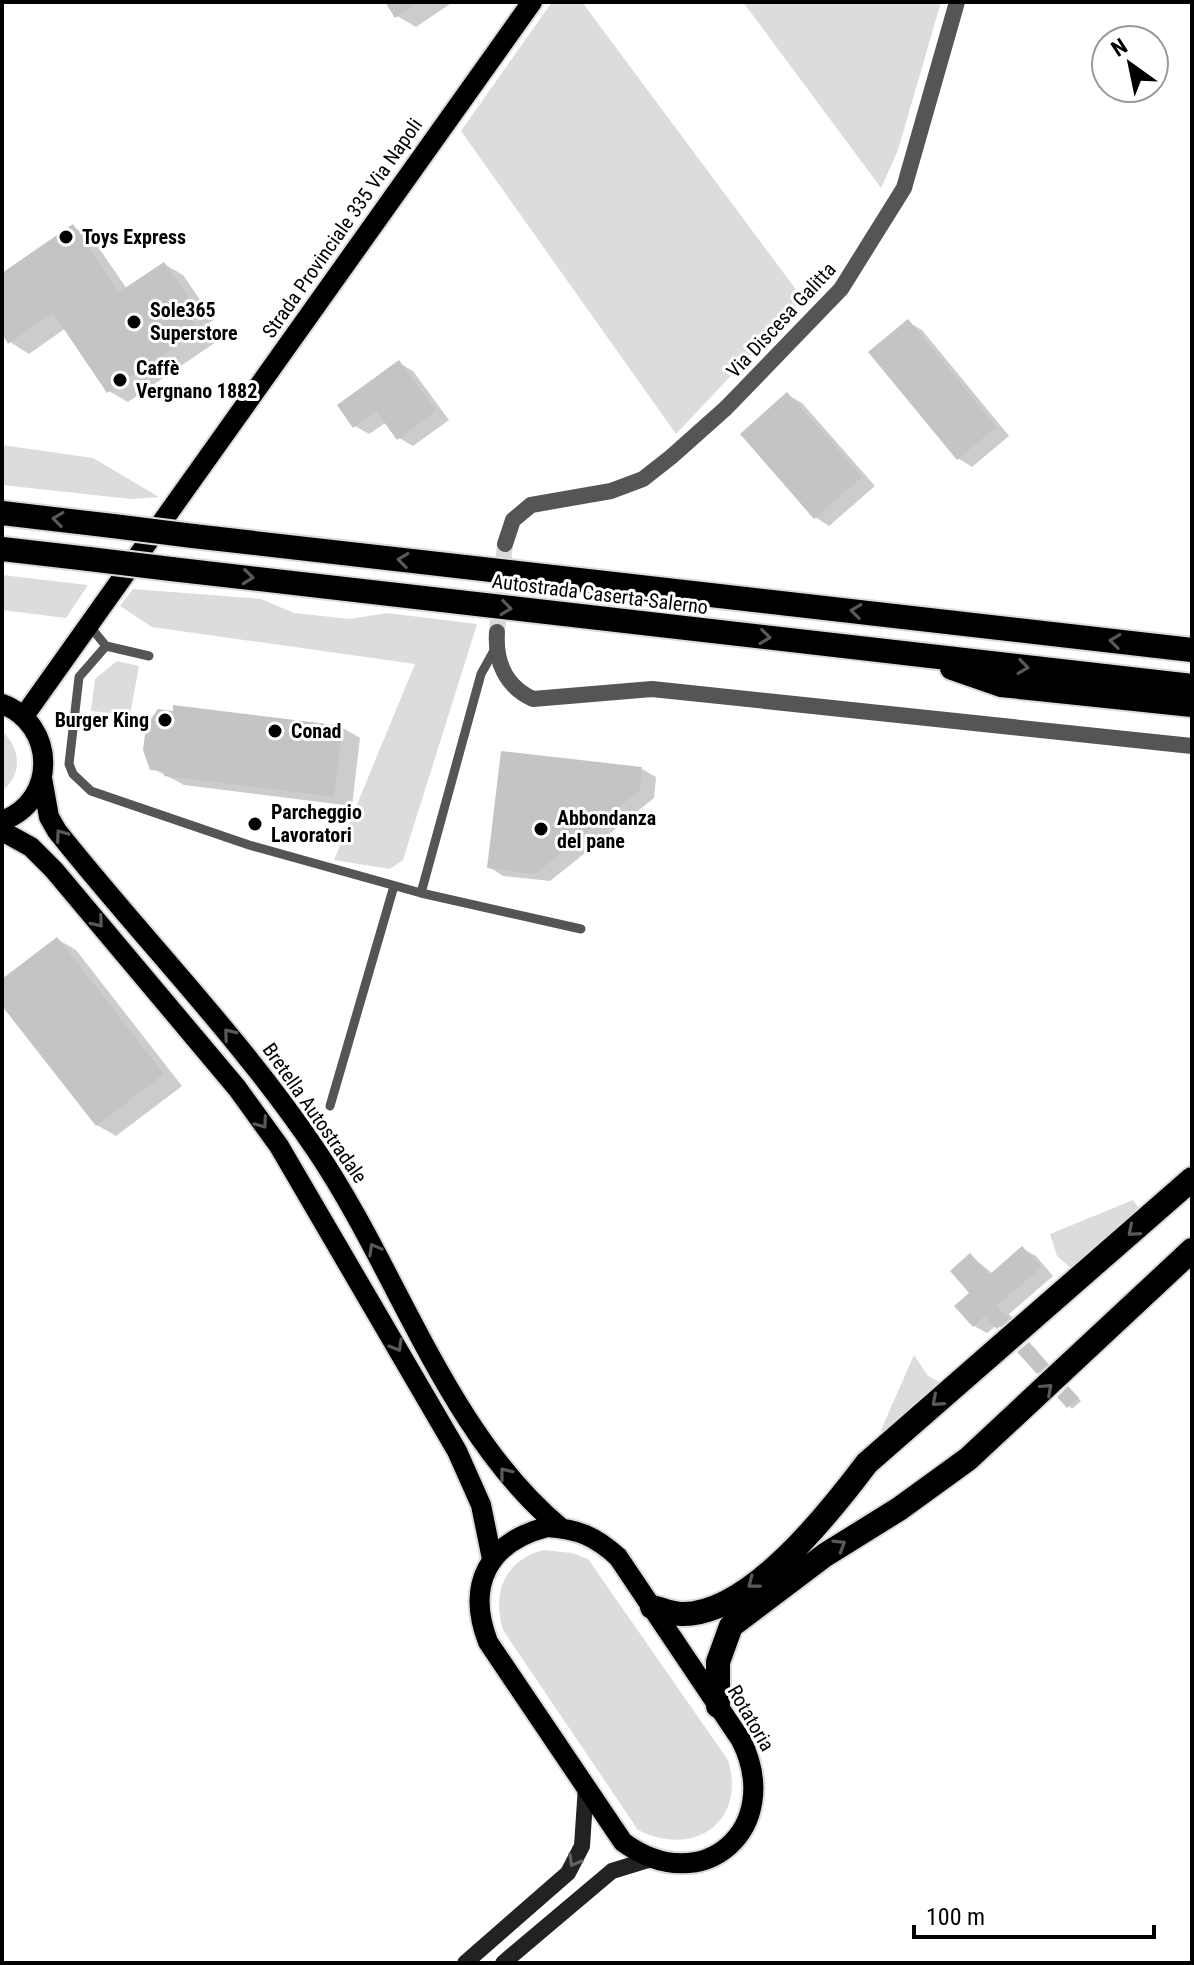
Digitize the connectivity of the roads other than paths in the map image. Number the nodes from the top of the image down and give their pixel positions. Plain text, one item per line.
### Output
1 (532, 2) edge
2 (957, 2) edge
3 (2, 513) edge
4 (505, 544) tunnel mouth
5 (2, 549) edge
6 (88, 624) junction
7 (497, 639) joint
8 (106, 646) junction
9 (1192, 650) edge
10 (912, 654) junction
11 (149, 656) dead end
12 (1192, 686) edge
13 (2, 704) edge
14 (1192, 705) edge
15 (24, 716) junction
16 (1192, 746) edge
17 (42, 778) junction
18 (2, 821) edge
19 (2, 831) edge
20 (394, 886) junction
21 (421, 893) junction
22 (581, 929) dead end
23 (330, 1106) dead end
24 (1192, 1179) edge
25 (1192, 1250) edge
26 (561, 1528) junction
27 (492, 1559) junction
28 (652, 1607) junction
29 (718, 1706) junction
30 (586, 1786) junction
31 (651, 1859) junction
32 (465, 1963) edge
33 (503, 1963) edge

1 - 6 main road, Strada Provinciale 335 Via Napoli
2 - 4 street, Via Discesa Galitta
9 -> 3 highway, Autostrada Caserta-Salerno, bridge
5 -> 10 highway, Autostrada Caserta-Salerno, bridge
6 - 8 lane
6 - 15 main road, Strada Provinciale 335 Via Napoli
7 - 16 street
7 - 21 lane
8 - 11 lane
8 - 20 lane
10 -> 12 highway, Autostrada Caserta-Salerno
10 - 14 highway
13 - 15 main road
15 - 17 main road, Bretella Autostradale
17 - 18 main road
26 -> 17 main road, Bretella Autostradale
19 -> 27 main road
20 - 21 lane
20 - 23 lane
21 - 22 lane
24 -> 28 highway
29 -> 25 highway
26 - 27 main road, Rotatoria
26 - 28 main road, Rotatoria
27 - 30 main road, Rotatoria
28 - 29 main road, Rotatoria
29 - 31 main road, Rotatoria
30 - 31 main road, Rotatoria
30 -> 32 main road
31 - 33 main road

